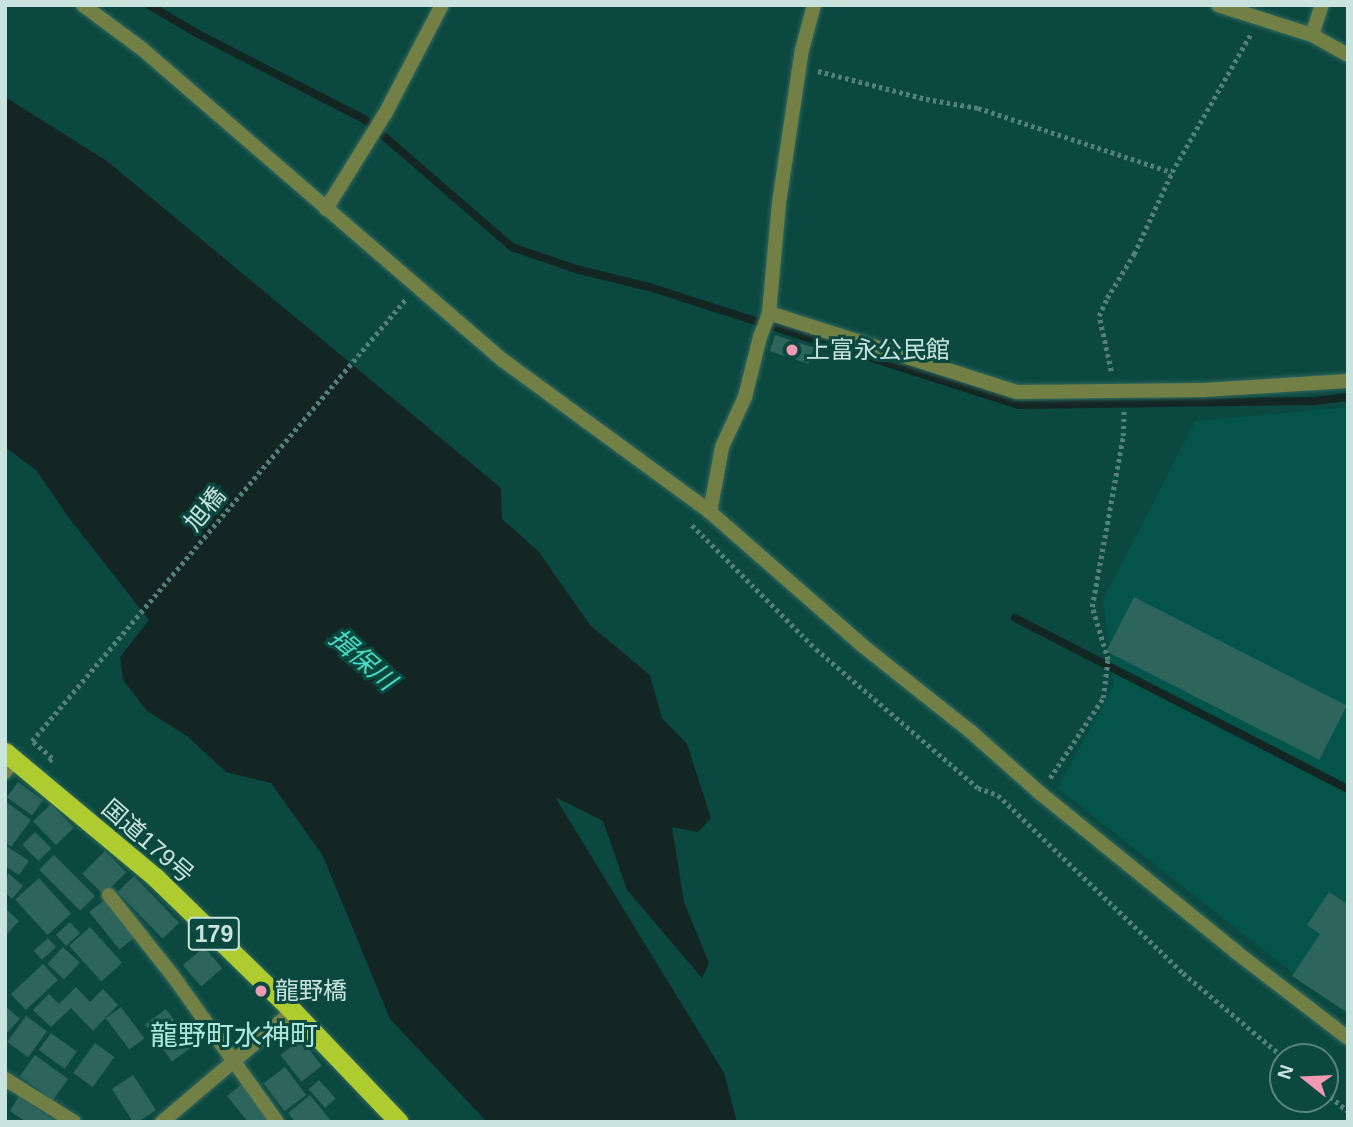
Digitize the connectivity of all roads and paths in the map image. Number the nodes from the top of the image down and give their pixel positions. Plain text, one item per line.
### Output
1 (83, 5) edge
2 (442, 5) edge
3 (814, 5) edge
4 (1218, 5) edge
5 (1322, 5) edge
6 (1259, 19) junction
7 (1312, 35) junction
8 (1348, 55) edge
9 (800, 67) junction
10 (1172, 172) junction
11 (326, 209) junction
12 (405, 300) dead end
13 (769, 313) junction
14 (1348, 381) edge
15 (1115, 391) junction
16 (1123, 415) dead end
17 (710, 512) junction
18 (691, 524) dead end
19 (52, 758) dead end
20 (9, 761) edge
21 (1040, 793) junction
22 (109, 895) dead end
23 (293, 1011) junction
24 (1348, 1038) edge
25 (1269, 1045) edge
26 (232, 1062) junction
27 (5, 1079) edge
28 (74, 1122) edge
29 (162, 1122) edge
30 (278, 1122) edge
31 (400, 1122) edge

1 - 11 street
2 - 11 street
3 - 9 street
4 - 6 street
5 - 7 street
6 - 7 street
6 - 10 path
7 - 8 street
9 - 10 path
9 - 13 street
10 - 15 path
11 - 17 street
12 - 19 path, 旭橋
13 - 15 street
13 - 17 street
14 - 15 street
16 - 21 path
17 - 21 street
18 - 25 path
20 - 23 highway, 国道179号 / 179
21 - 24 street
22 - 26 street
23 - 26 street
23 - 31 highway, 国道179号 / 179
26 - 29 street
26 - 30 street
27 - 28 street

